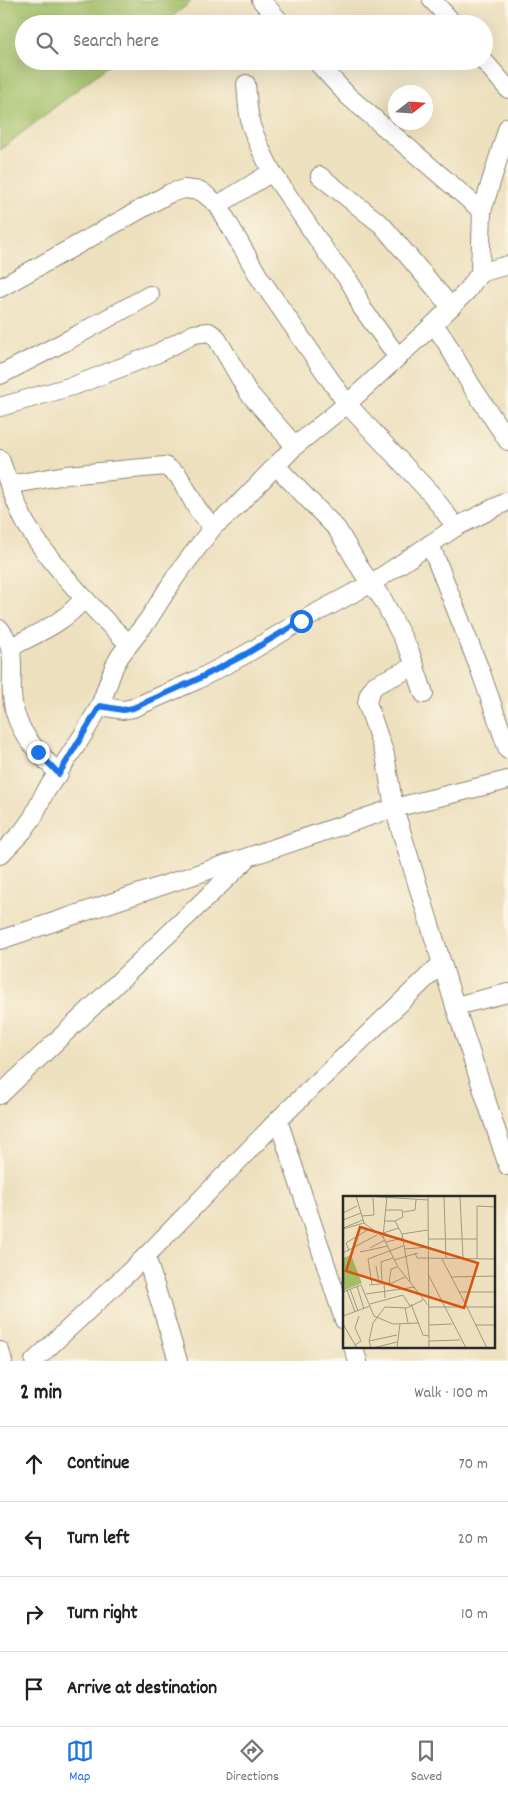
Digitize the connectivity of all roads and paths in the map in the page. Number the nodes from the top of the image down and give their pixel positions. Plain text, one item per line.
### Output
1 (261, 0) edge
2 (432, 0) edge
3 (274, 15) edge
4 (446, 15) edge
5 (324, 70) edge
6 (492, 70) edge
7 (246, 84) dead end
8 (508, 89) edge
9 (508, 127) edge
10 (272, 172) junction
11 (320, 176) dead end
12 (218, 205) junction
13 (482, 211) junction
14 (508, 265) edge
15 (480, 273) junction
16 (0, 288) edge
17 (150, 295) dead end
18 (451, 307) junction
19 (434, 324) junction
20 (398, 357) junction
21 (0, 375) edge
22 (348, 404) junction
23 (0, 408) edge
24 (508, 441) edge
25 (295, 446) junction
26 (0, 459) edge
27 (277, 466) junction
28 (9, 485) junction
29 (508, 501) edge
30 (213, 527) junction
31 (456, 527) junction
32 (430, 544) junction
33 (372, 584) junction
34 (84, 598) junction
35 (0, 629) edge
36 (129, 644) junction
37 (11, 647) junction
38 (415, 666) junction
39 (424, 694) dead end
40 (100, 706) junction
41 (508, 750) edge
42 (59, 774) junction
43 (508, 780) edge
44 (394, 808) junction
45 (0, 855) edge
46 (250, 856) junction
47 (0, 940) edge
48 (442, 963) junction
49 (508, 994) edge
50 (455, 1006) junction
51 (0, 1095) edge
52 (278, 1120) junction
53 (508, 1166) edge
54 (146, 1256) junction
55 (343, 1317) edge
56 (353, 1348) edge
57 (0, 1351) edge
58 (3, 1361) edge
59 (34, 1361) edge
60 (178, 1361) edge
61 (358, 1361) edge

1 - 3 street
2 - 4 street
5 - 13 street
6 - 8 street
7 - 10 street
9 - 13 street
10 - 12 street
10 - 20 street
11 - 18 street
12 - 16 street
12 - 22 street
13 - 15 street
14 - 15 street
15 - 18 street
17 - 21 street
18 - 19 street
19 - 20 street
19 - 24 street
20 - 22 street
22 - 25 street
22 - 31 street
23 - 25 street
25 - 27 street
26 - 28 street
27 - 30 street
27 - 33 street
28 - 30 street
28 - 34 street
29 - 31 street
30 - 36 street
31 - 32 street
32 - 33 street
32 - 41 street
33 - 38 street
33 - 40 street
34 - 36 street
34 - 37 street
35 - 37 street
36 - 40 street
37 - 42 street
38 - 39 street
38 - 44 street
40 - 42 street
42 - 45 street
43 - 44 street
44 - 46 street
44 - 48 street
46 - 47 street
46 - 51 street
48 - 50 street
48 - 52 street
49 - 50 street
50 - 53 street
52 - 54 street
52 - 55 street
54 - 59 street
54 - 60 street
56 - 61 street
57 - 58 street

